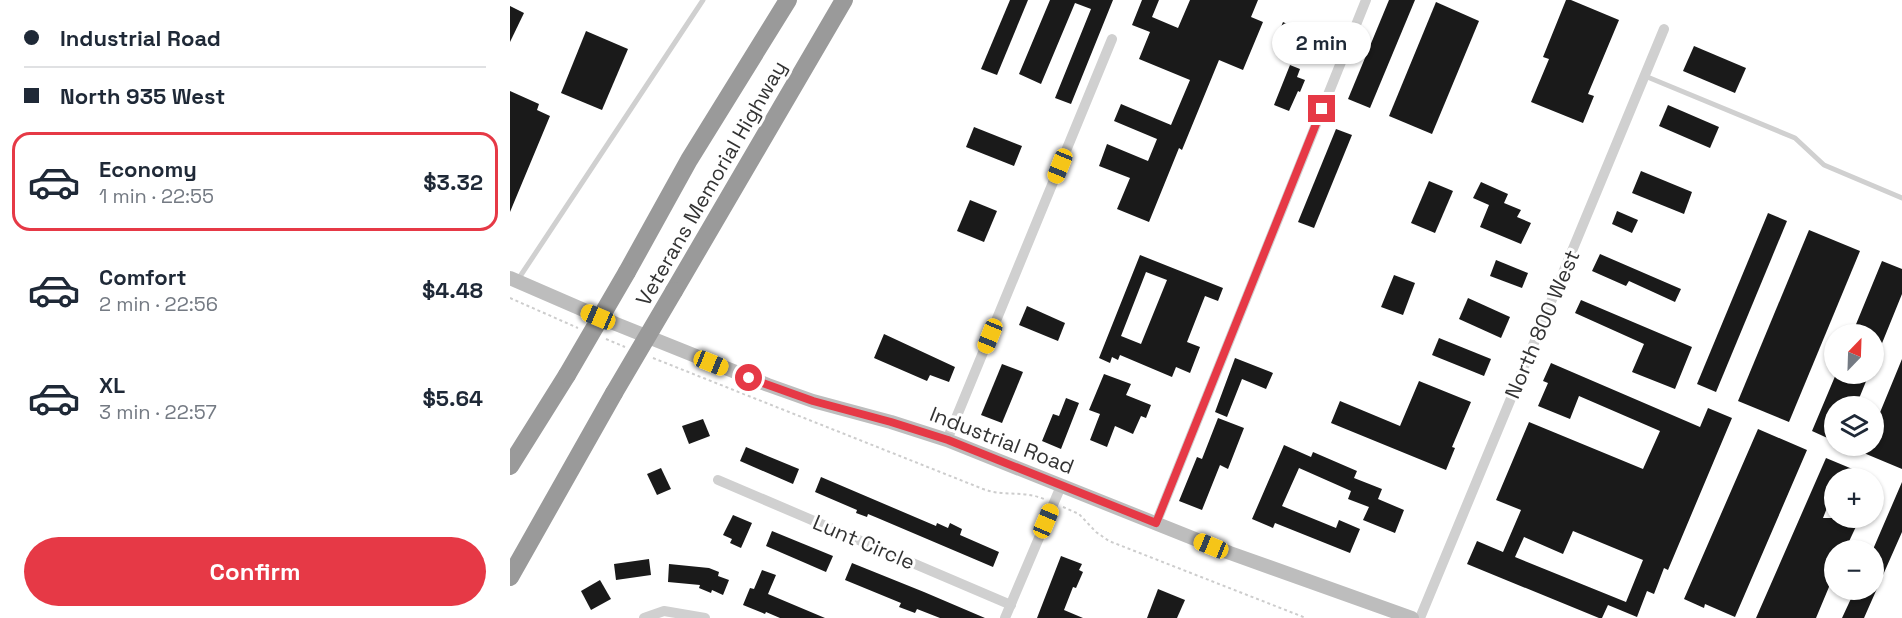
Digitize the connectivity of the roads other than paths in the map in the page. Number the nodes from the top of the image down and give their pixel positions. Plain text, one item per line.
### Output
1 (704, 0) edge
2 (788, 0) edge
3 (844, 0) edge
4 (1366, 0) edge
5 (1664, 29) dead end
6 (1112, 39) dead end
7 (1645, 76) junction
8 (1902, 198) edge
9 (513, 279) edge
10 (948, 440) junction
11 (510, 466) edge
12 (717, 480) dead end
13 (1061, 486) junction
14 (1156, 523) junction
15 (510, 577) edge
16 (1011, 605) junction
17 (644, 618) edge
18 (705, 618) edge
19 (1005, 618) edge
20 (1412, 618) edge
21 (1420, 618) edge

1 - 9 lane
2 - 11 highway, Veterans Memorial Highway, bridge
3 - 15 highway, Veterans Memorial Highway, bridge
4 - 14 street
5 - 7 street, North 800 West
6 - 10 street
7 - 8 lane
7 - 21 street, North 800 West
9 - 10 street, Industrial Road
10 - 13 street, Industrial Road
12 - 16 street, Lunt Circle
13 - 14 street, Industrial Road
13 - 16 street
14 - 20 street, Industrial Road
16 - 19 street
17 - 18 street

